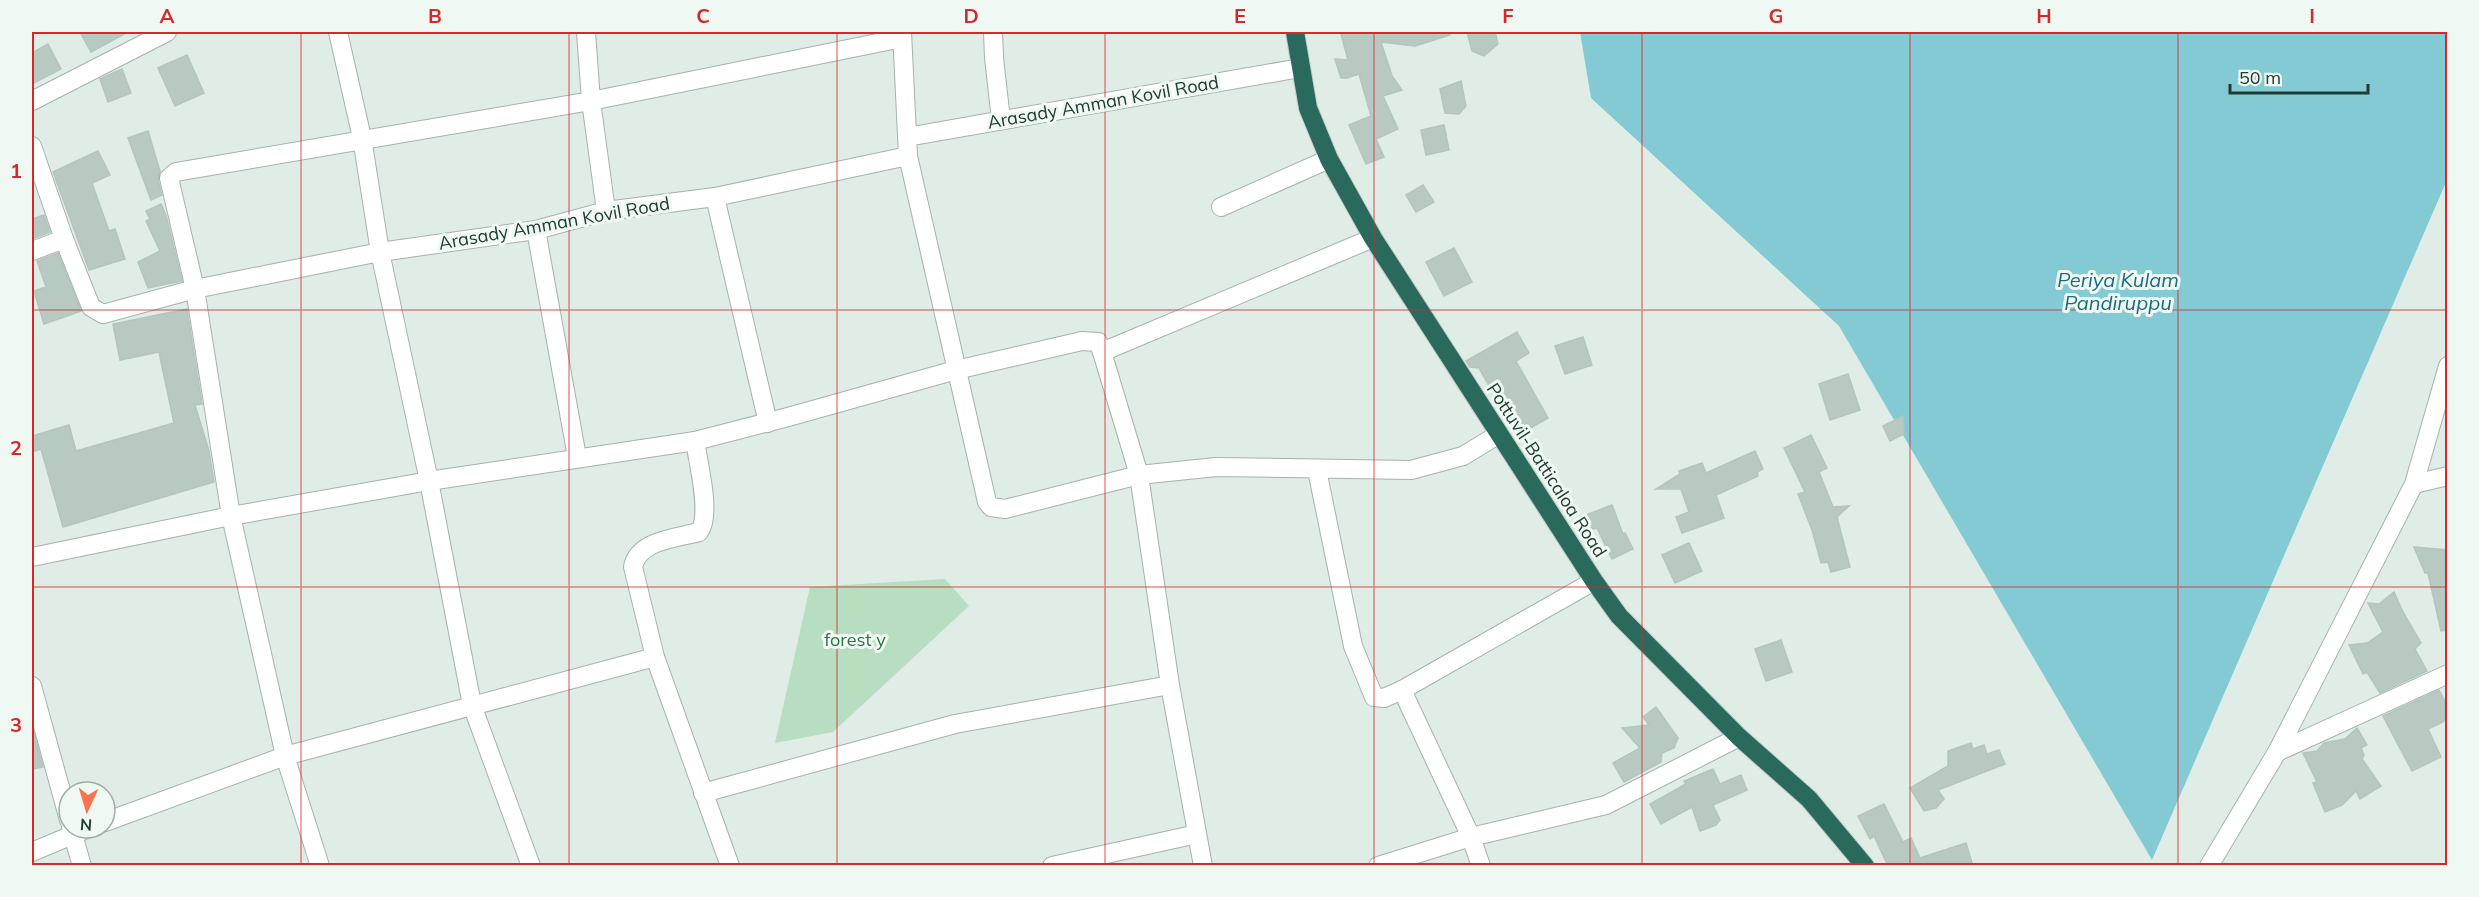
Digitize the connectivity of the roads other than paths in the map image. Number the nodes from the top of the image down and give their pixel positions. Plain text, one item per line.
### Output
1 (167, 32) edge
2 (339, 32) edge
3 (586, 32) edge
4 (993, 32) edge
5 (1295, 32) edge
6 (902, 35) edge
7 (1300, 69) junction
8 (32, 101) edge
9 (591, 101) junction
10 (1001, 120) junction
11 (907, 137) junction
12 (362, 138) junction
13 (32, 146) edge
14 (908, 156) junction
15 (1329, 159) junction
16 (715, 197) junction
17 (1221, 207) dead end
18 (606, 211) junction
19 (536, 230) junction
20 (1373, 238) junction
21 (64, 239) junction
22 (32, 251) edge
23 (380, 252) junction
24 (195, 289) junction
25 (1102, 352) junction
26 (2448, 366) edge
27 (956, 370) junction
28 (768, 423) junction
29 (1499, 434) junction
30 (695, 441) junction
31 (577, 457) junction
32 (1317, 470) junction
33 (1140, 475) junction
34 (2448, 476) edge
35 (429, 481) junction
36 (2414, 484) junction
37 (231, 516) junction
38 (32, 557) edge
39 (1594, 581) junction
40 (655, 657) junction
41 (2448, 674) edge
42 (1170, 685) junction
43 (32, 686) edge
44 (1402, 690) junction
45 (472, 705) junction
46 (37, 726) edge
47 (1739, 737) junction
48 (2277, 752) junction
49 (285, 756) junction
50 (58, 780) edge
51 (703, 793) junction
52 (117, 818) edge
53 (1197, 834) junction
54 (1471, 837) junction
55 (57, 838) edge
56 (78, 840) edge
57 (32, 852) edge
58 (82, 866) edge
59 (320, 866) edge
60 (531, 866) edge
61 (730, 866) edge
62 (1052, 866) edge
63 (1203, 866) edge
64 (1378, 866) edge
65 (1481, 866) edge
66 (1865, 866) edge
67 (2209, 866) edge

1 - 8 street
2 - 12 street
3 - 9 street
4 - 10 street
5 - 7 highway, Pottuvil-Batticaloa Road
6 - 9 street
6 - 11 street
7 - 10 street, Arasady Amman Kovil Road
7 - 15 highway, Pottuvil-Batticaloa Road
9 - 12 street
9 - 18 street
10 - 11 street, Arasady Amman Kovil Road
11 - 14 street
12 - 23 street
12 - 24 street
13 - 21 street
14 - 16 street, Arasady Amman Kovil Road
14 - 27 street
15 - 17 street
15 - 20 highway, Pottuvil-Batticaloa Road
16 - 18 street, Arasady Amman Kovil Road
16 - 28 street
18 - 19 street, Arasady Amman Kovil Road
19 - 23 street, Arasady Amman Kovil Road
19 - 31 street
20 - 25 street
20 - 29 highway, Pottuvil-Batticaloa Road
21 - 22 street
21 - 24 street, Arasady Amman Kovil Road
23 - 24 street, Arasady Amman Kovil Road
23 - 35 street
24 - 37 street
25 - 27 street
25 - 33 street
26 - 36 street
27 - 28 street
27 - 33 street
28 - 30 street
29 - 32 street
29 - 39 highway, Pottuvil-Batticaloa Road
30 - 31 street
30 - 40 street
31 - 35 street
32 - 33 street
32 - 44 street
33 - 42 street
34 - 36 street
35 - 37 street
35 - 45 street
36 - 48 street
37 - 38 street
37 - 49 street
39 - 44 street
39 - 47 highway, Pottuvil-Batticaloa Road
40 - 45 street
40 - 51 street
41 - 48 street
42 - 51 street
42 - 53 street
43 - 46 street
44 - 54 street
45 - 49 street
45 - 60 street
46 - 50 street
47 - 54 street
47 - 66 highway, Pottuvil-Batticaloa Road
48 - 67 street
49 - 52 street
49 - 59 street
51 - 61 street
53 - 62 street
53 - 63 street
54 - 64 street
54 - 65 street
55 - 57 street
56 - 58 street

